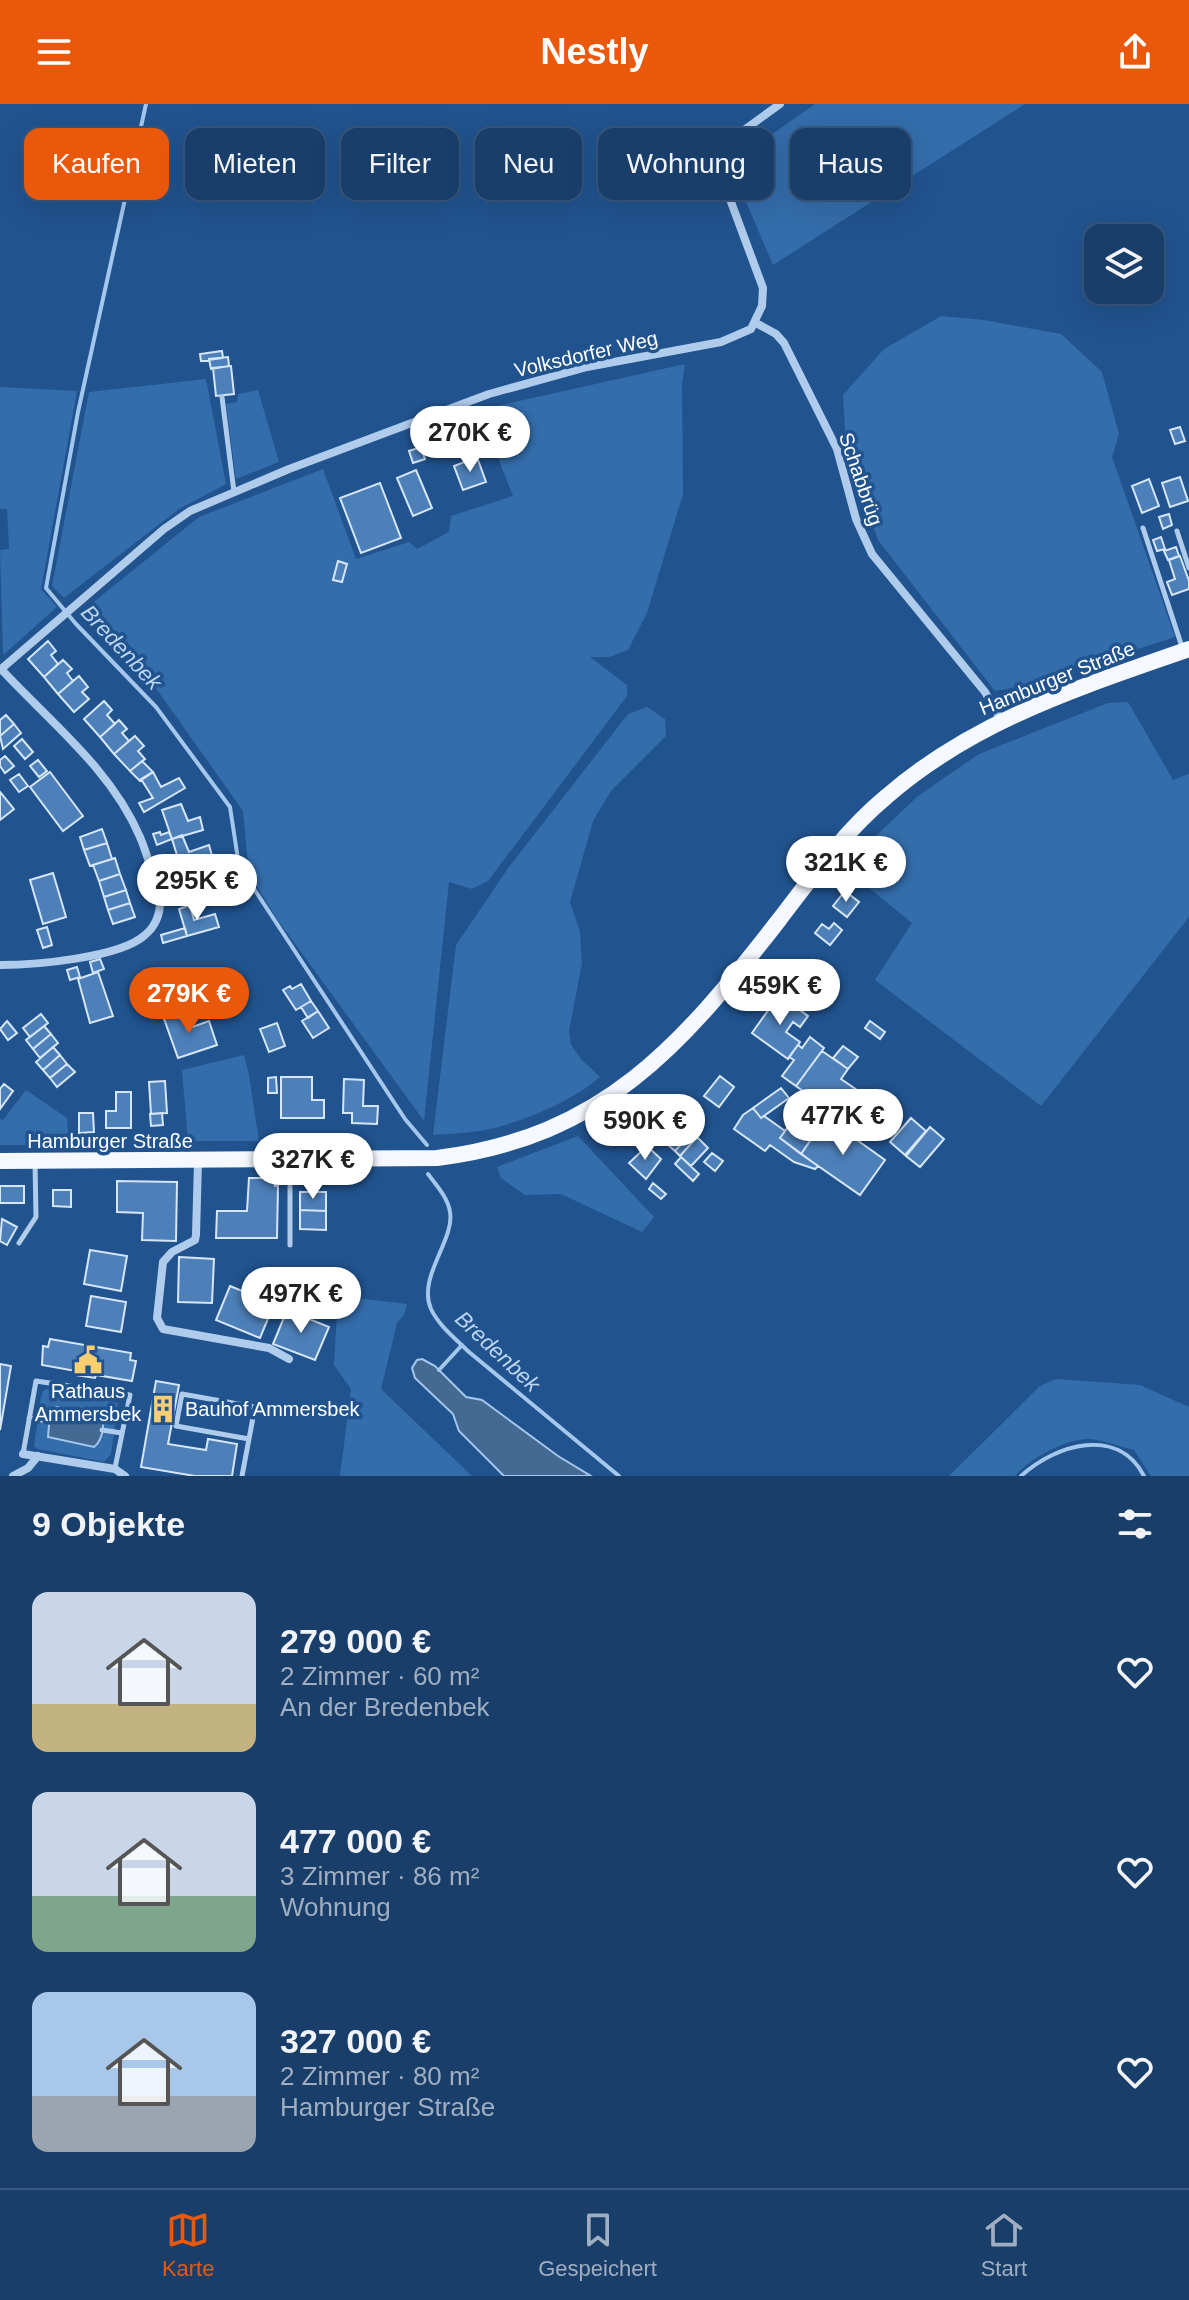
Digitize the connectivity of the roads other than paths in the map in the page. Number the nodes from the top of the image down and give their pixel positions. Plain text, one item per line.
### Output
1 (780, 104) edge
2 (756, 323) junction
3 (222, 397) dead end
4 (234, 493) junction
5 (1143, 528) dead end
6 (1177, 531) dead end
7 (1189, 568) edge
8 (1186, 650) edge
9 (1, 669) edge
10 (1001, 720) junction
11 (0, 965) edge
12 (290, 1160) junction
13 (0, 1161) edge
14 (35, 1161) junction
15 (198, 1161) junction
16 (19, 1243) dead end
17 (290, 1245) dead end
18 (289, 1359) dead end
19 (29, 1418) junction
20 (49, 1421) dead end
21 (102, 1430) dead end
22 (122, 1433) junction
23 (249, 1439) junction
24 (23, 1454) joint
25 (38, 1456) junction
26 (115, 1469) junction
27 (13, 1476) edge
28 (125, 1476) edge
29 (242, 1476) edge

1 - 2 street
2 - 4 street, Volksdorfer Weg
2 - 10 street, Schabbrüg
3 - 4 lane
4 - 9 street, Volksdorfer Weg
5 - 8 lane
6 - 7 lane
8 - 10 main road, Hamburger Straße
9 - 11 street
10 - 12 main road, Hamburger Straße
12 - 15 main road, Hamburger Straße
12 - 17 lane
13 - 14 main road, Hamburger Straße
14 - 15 main road, Hamburger Straße
14 - 16 lane
15 - 18 street
19 - 20 lane
19 - 22 lane
19 - 24 lane
21 - 22 lane
22 - 26 lane
23 - 23 lane
23 - 29 lane
24 - 25 street
25 - 26 street
25 - 27 street
26 - 28 street

